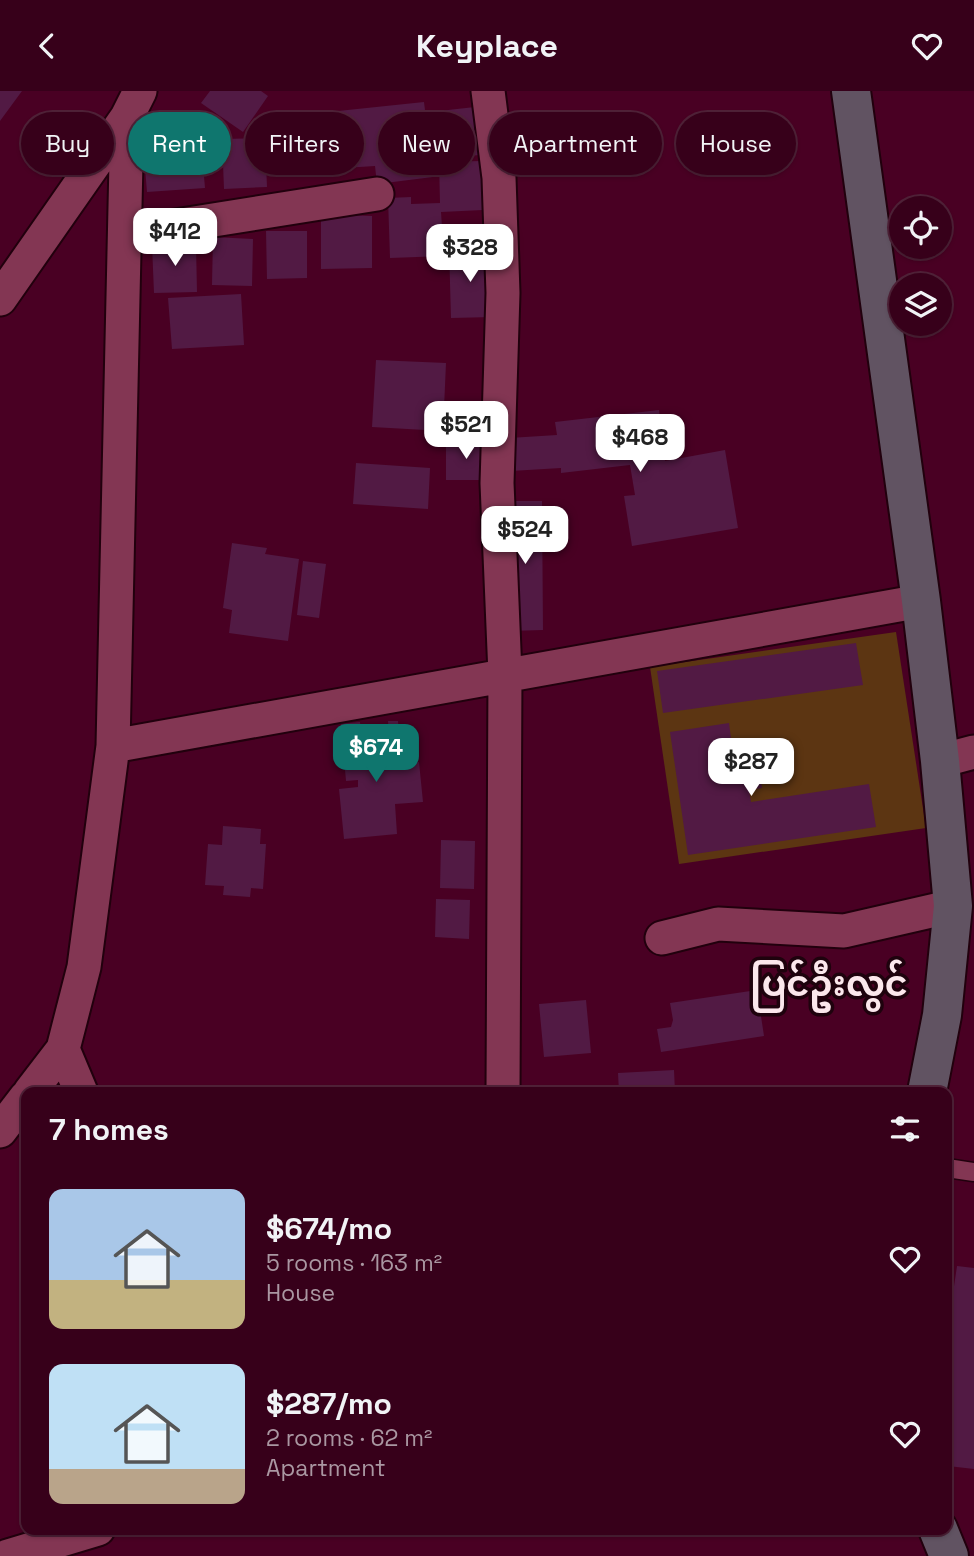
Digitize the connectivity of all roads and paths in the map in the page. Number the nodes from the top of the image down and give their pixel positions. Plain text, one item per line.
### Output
1 (488, 91) edge
2 (851, 91) edge
3 (134, 104) edge
4 (377, 194) dead end
5 (124, 234) junction
6 (0, 299) edge
7 (921, 601) junction
8 (505, 674) junction
9 (113, 746) junction
10 (957, 757) edge
11 (953, 906) junction
12 (662, 938) dead end
13 (63, 1049) junction
14 (34, 1087) edge
15 (79, 1087) edge
16 (503, 1087) edge
17 (928, 1087) edge
18 (21, 1104) edge
19 (0, 1131) edge
20 (952, 1169) edge
21 (974, 1172) edge
22 (78, 1535) edge
23 (941, 1535) edge
24 (8, 1556) edge
25 (949, 1556) edge

1 - 8 street
2 - 7 street
3 - 5 street
3 - 6 street
4 - 5 street
5 - 9 street
7 - 8 street
7 - 10 street
8 - 9 street
8 - 16 street
9 - 13 street
10 - 11 street
11 - 12 street
11 - 17 street
13 - 14 street
13 - 15 street
18 - 19 street
20 - 21 lane
22 - 24 street
23 - 25 street

